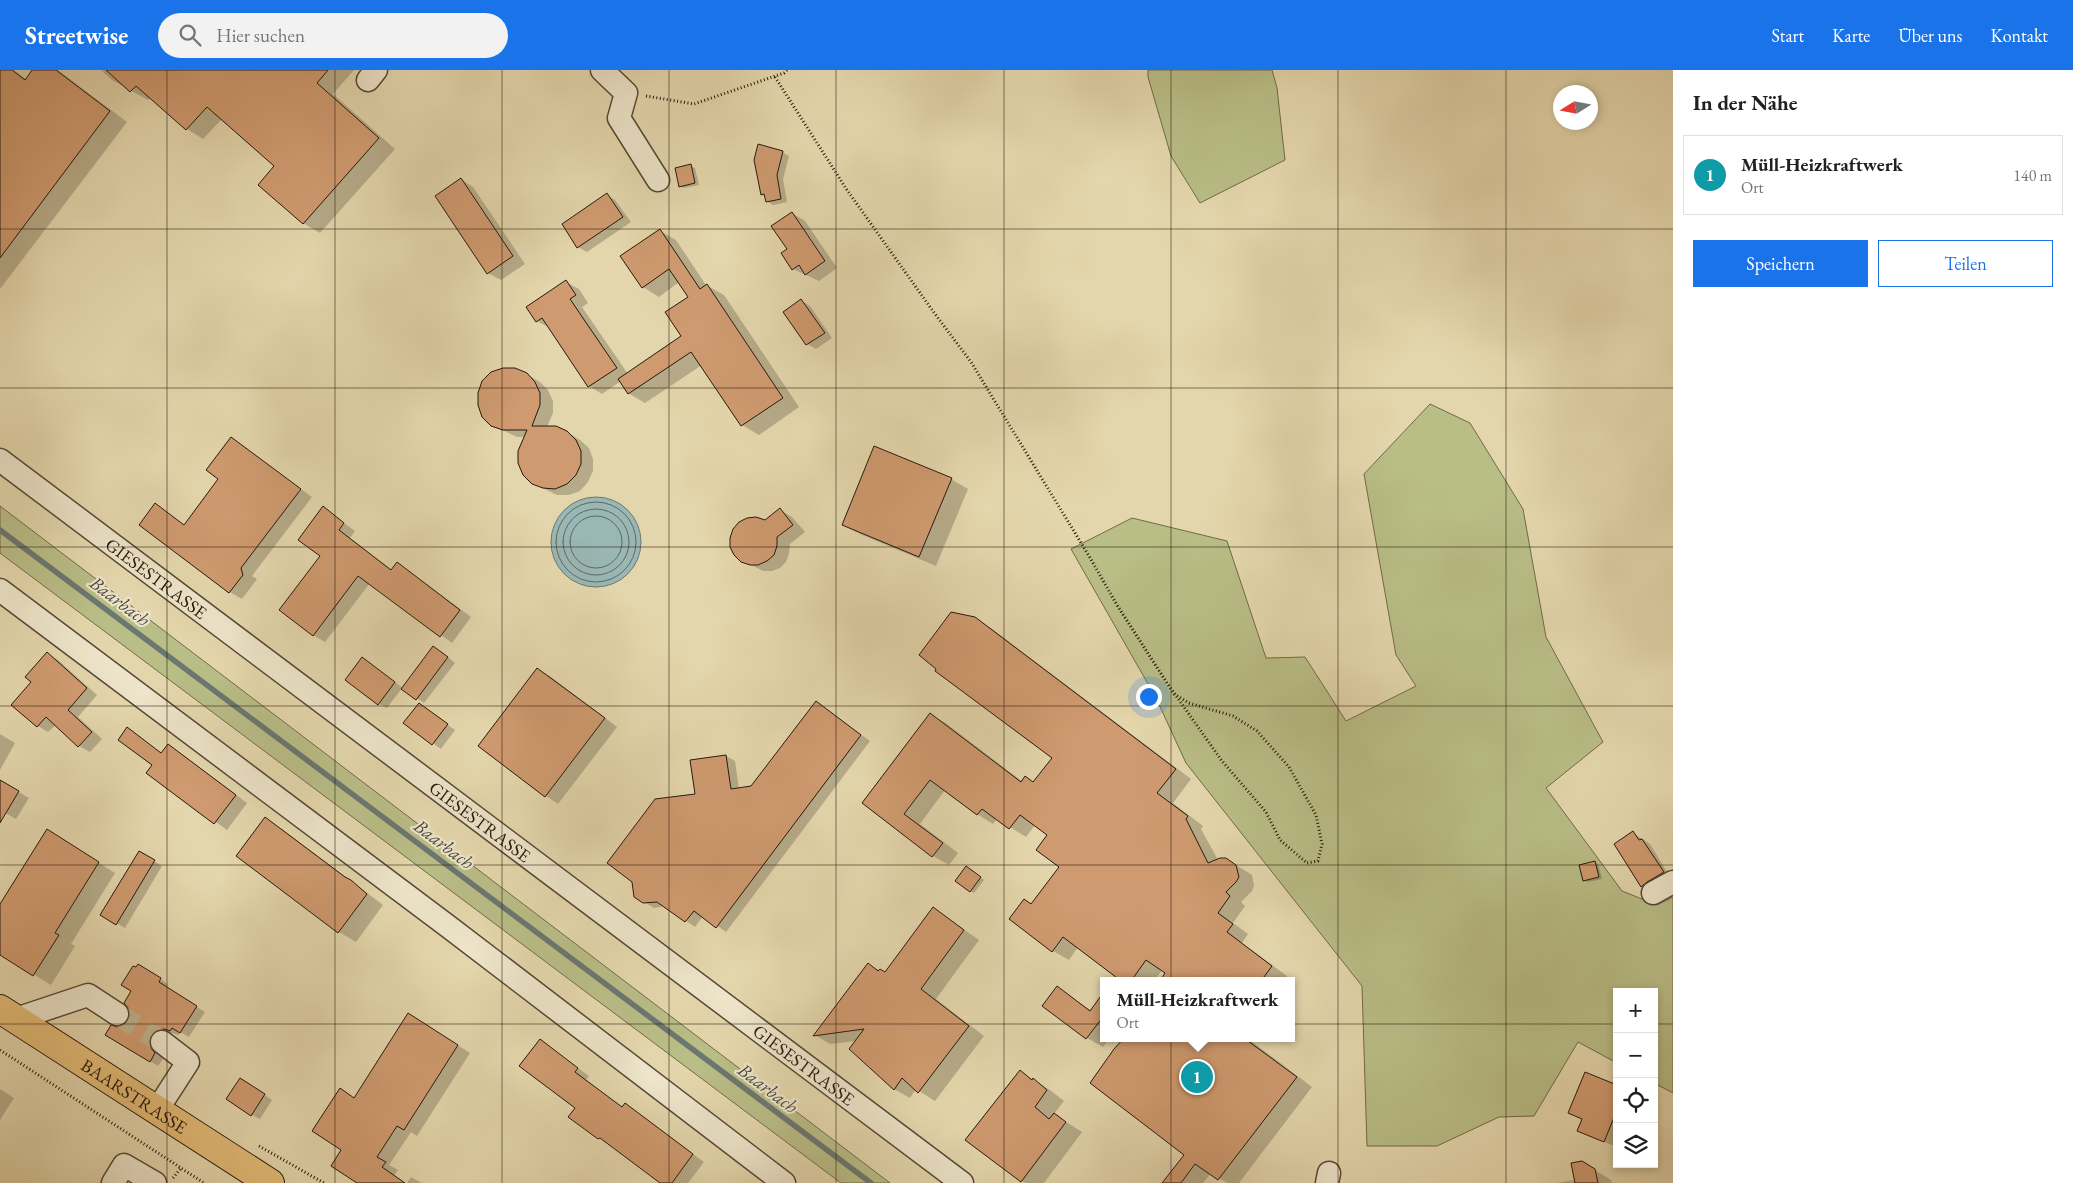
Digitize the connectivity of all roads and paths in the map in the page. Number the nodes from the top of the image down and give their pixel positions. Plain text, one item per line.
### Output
1 (602, 70) edge
2 (787, 70) edge
3 (774, 77) junction
4 (626, 92) junction
5 (658, 180) dead end
6 (0, 460) edge
7 (0, 590) edge
8 (1174, 694) junction
9 (1673, 882) edge
10 (1653, 893) dead end
11 (8, 1014) edge
12 (117, 1014) tunnel mouth
13 (162, 1042) tunnel mouth
14 (0, 1050) edge
15 (157, 1110) junction
16 (114, 1183) edge
17 (155, 1183) edge
18 (204, 1183) edge
19 (270, 1183) edge
20 (784, 1183) edge
21 (962, 1183) edge

1 - 4 street
2 - 3 path
3 - 4 path
3 - 8 path
4 - 5 street
6 - 21 street, GIESESTRASSE
7 - 20 street
8 - 8 path
9 - 10 street
11 - 12 street
11 - 15 main road, BAARSTRASSE
13 - 15 street
14 - 18 path
15 - 19 main road, BAARSTRASSE
16 - 17 street

